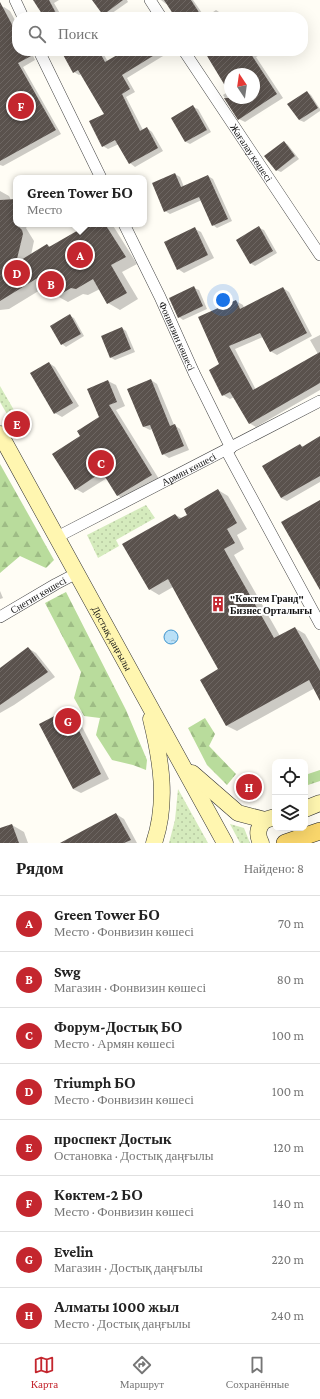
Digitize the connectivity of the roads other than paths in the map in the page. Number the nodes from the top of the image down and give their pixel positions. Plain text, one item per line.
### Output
1 (15, 0) edge
2 (150, 0) edge
3 (21, 12) edge
4 (158, 12) edge
5 (41, 56) edge
6 (187, 56) edge
7 (100, 175) edge
8 (125, 227) edge
9 (320, 255) edge
10 (320, 401) edge
11 (0, 434) edge
12 (228, 449) junction
13 (57, 537) junction
14 (77, 573) junction
15 (0, 618) edge
16 (320, 624) edge
17 (143, 693) junction
18 (181, 762) junction
19 (320, 803) edge
20 (308, 808) edge
21 (270, 819) edge
22 (320, 831) edge
23 (154, 843) edge
24 (225, 843) edge
25 (260, 843) edge
26 (285, 843) edge

1 - 3 street
2 - 4 street
5 - 7 street
6 - 9 street, Жағалау көшесі
8 - 12 street, Фонвизин көшесі
10 - 12 street, Армян көшесі
11 - 13 main road, Достық даңғылы
12 - 13 street, Армян көшесі
12 - 16 street, Фонвизин көшесі
13 - 14 main road, Достық даңғылы
14 - 15 street, Снегин көшесі
14 - 17 main road, Достық даңғылы
17 - 18 main road, Достық даңғылы
17 - 23 main road
18 - 21 main road
18 - 24 main road, Достық даңғылы
19 - 20 main road
21 - 25 main road
22 - 26 main road

